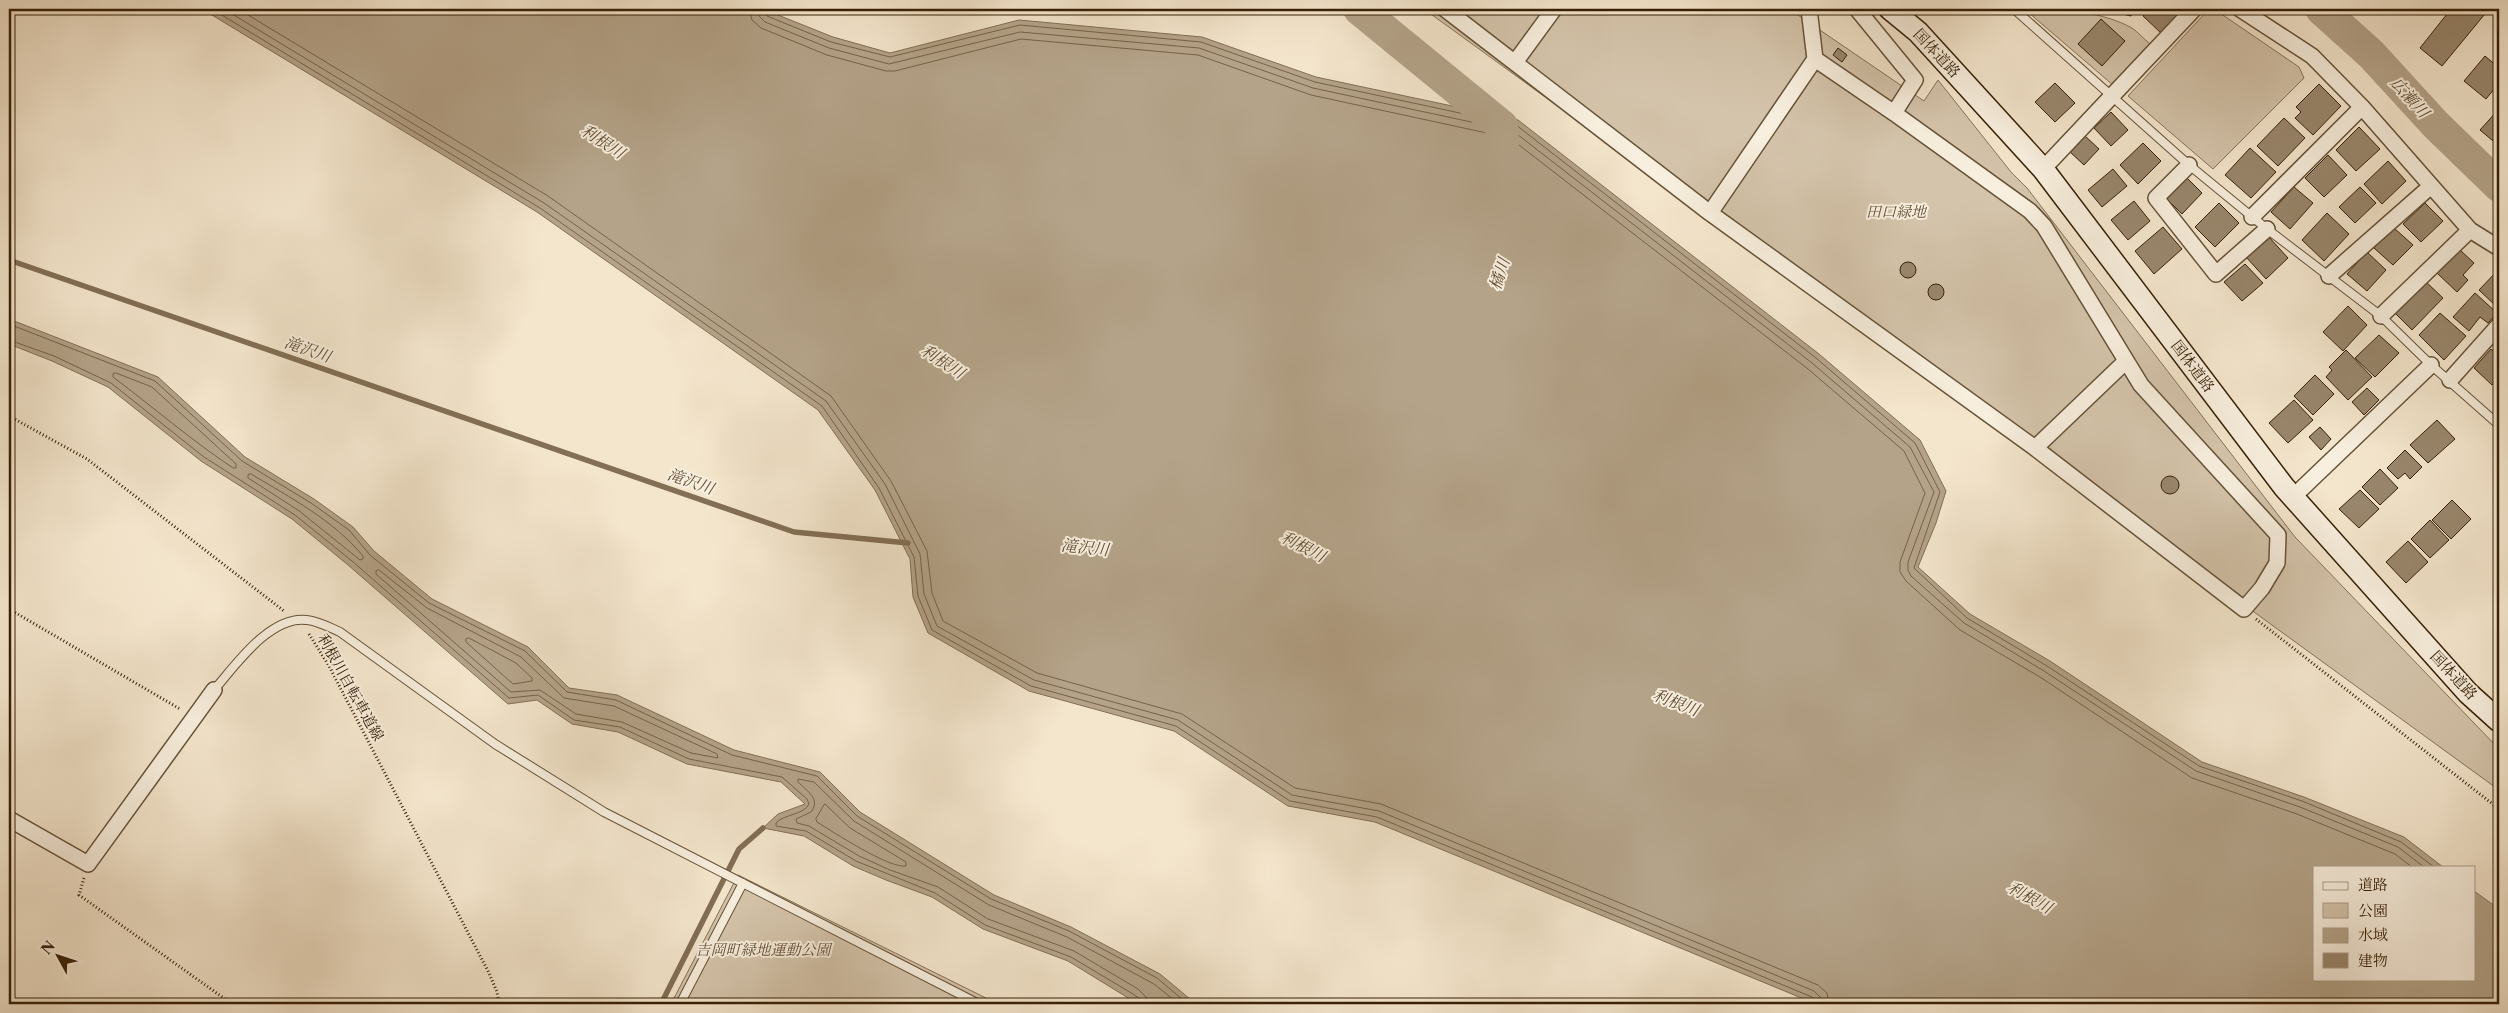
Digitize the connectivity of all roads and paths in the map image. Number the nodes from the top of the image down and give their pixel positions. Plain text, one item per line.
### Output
1 (1445, 9) edge
2 (1554, 9) edge
3 (1808, 9) edge
4 (1857, 9) edge
5 (1890, 9) edge
6 (2014, 9) edge
7 (2194, 9) edge
8 (2240, 9) edge
9 (1815, 59) junction
10 (1516, 61) junction
11 (2112, 96) junction
12 (2362, 107) junction
13 (1894, 113) junction
14 (2189, 164) junction
15 (2043, 169) junction
16 (2431, 186) junction
17 (1710, 213) junction
18 (2252, 216) junction
19 (2267, 229) junction
20 (2470, 230) junction
21 (2499, 248) edge
22 (2329, 276) junction
23 (2381, 316) junction
24 (2499, 325) edge
25 (2126, 362) junction
26 (2431, 365) junction
27 (2450, 380) junction
28 (9, 416) edge
29 (2499, 425) edge
30 (2035, 448) junction
31 (2293, 497) junction
32 (9, 609) edge
33 (2244, 609) junction
34 (296, 621) junction
35 (214, 690) joint
36 (196, 718) junction
37 (2499, 721) edge
38 (2499, 809) edge
39 (9, 819) edge
40 (88, 864) junction
41 (743, 883) junction
42 (232, 1004) edge
43 (499, 1004) edge
44 (680, 1004) edge
45 (979, 1004) edge

1 - 10 street
2 - 10 street
3 - 9 street
4 - 13 street
5 - 15 street, 国体道路
6 - 11 lane
7 - 11 street
8 - 12 street
9 - 13 street
9 - 17 street
10 - 17 street
11 - 14 lane
11 - 15 street
12 - 16 street
12 - 18 street
13 - 25 street
14 - 18 lane
14 - 19 street
15 - 31 street, 国体道路
16 - 20 street
16 - 22 street
17 - 30 street
18 - 19 lane
19 - 22 lane
20 - 21 street
20 - 23 street
22 - 23 lane
23 - 26 lane
24 - 27 street
25 - 30 street
25 - 33 street
26 - 27 lane
26 - 31 street
27 - 29 lane
28 - 34 path, 利根川自転車道線
30 - 33 street
31 - 37 street, 国体道路
32 - 36 path
33 - 38 path
34 - 35 lane
34 - 41 lane
34 - 43 path, 利根川自転車道線
35 - 36 street
36 - 40 street
39 - 40 street
40 - 42 path
41 - 44 lane
41 - 45 lane

